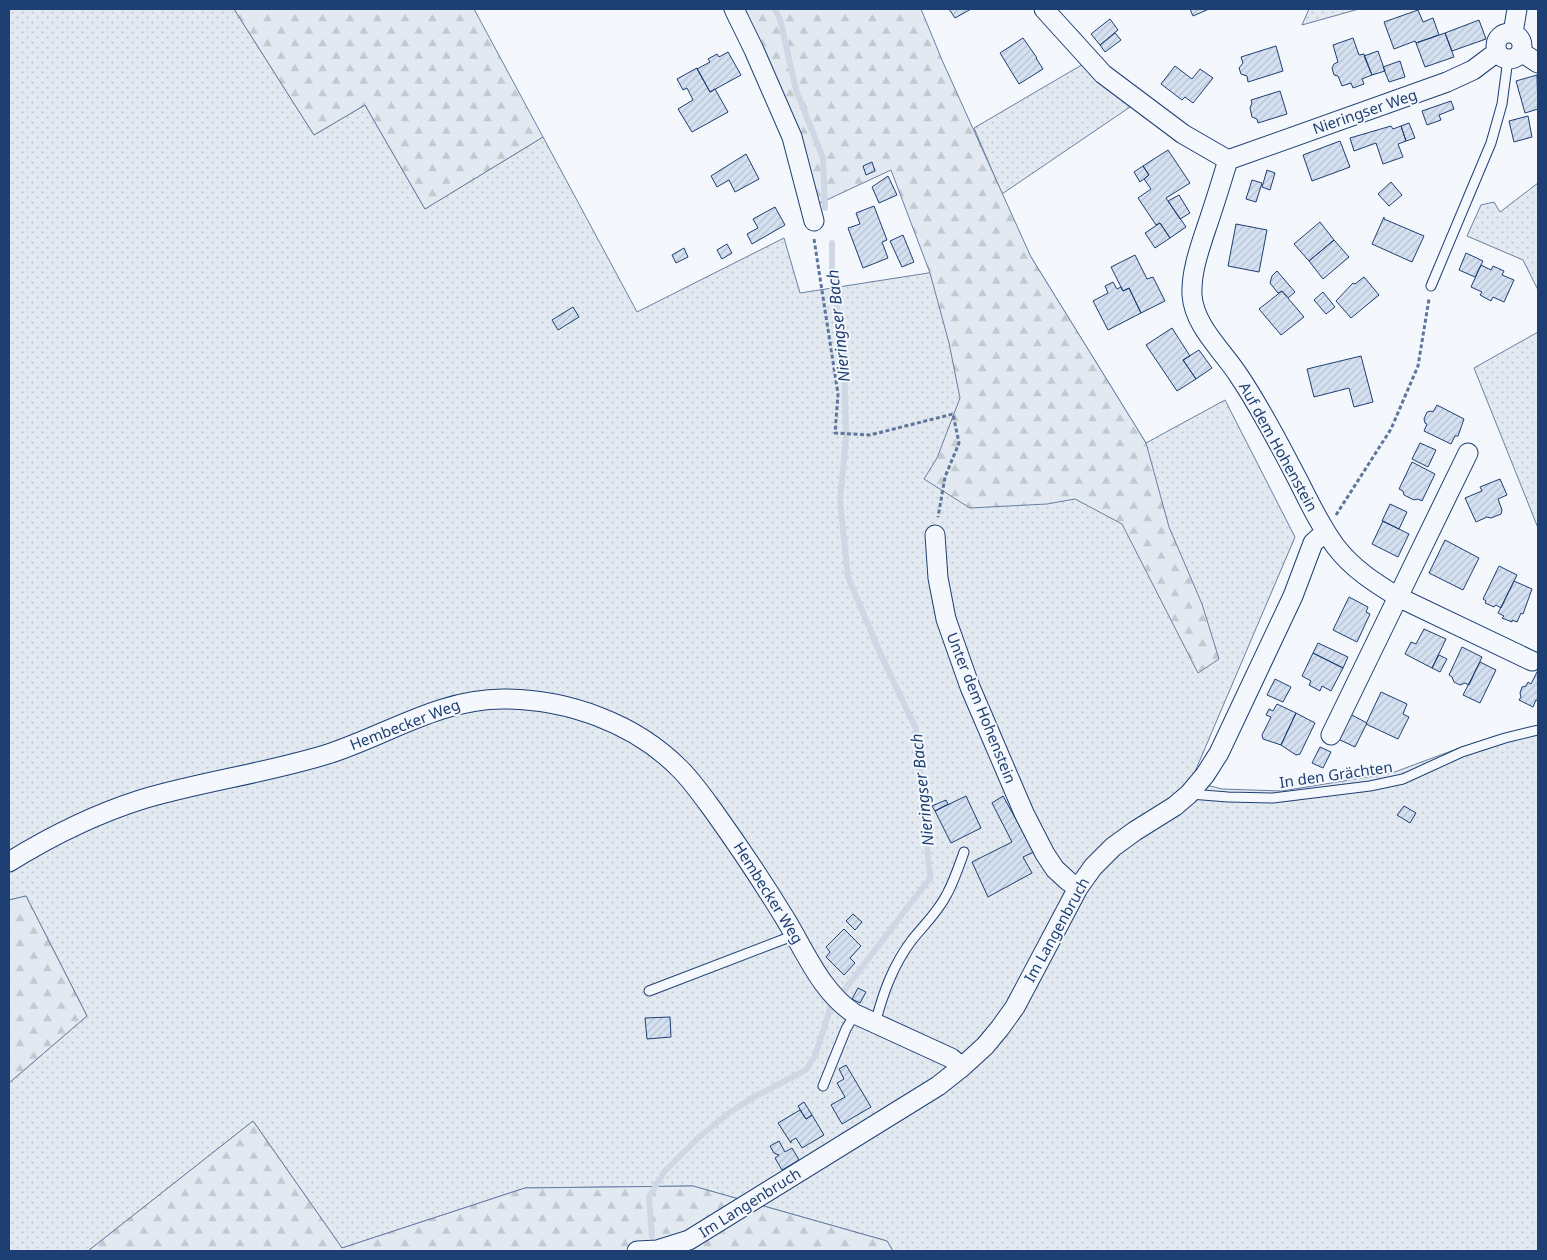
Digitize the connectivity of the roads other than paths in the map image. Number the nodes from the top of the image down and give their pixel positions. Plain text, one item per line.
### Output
1 (734, 9) edge
2 (1044, 9) edge
3 (1517, 9) edge
4 (1509, 54) junction
5 (1538, 63) edge
6 (1228, 160) junction
7 (814, 221) road end
8 (1431, 286) road end
9 (1468, 453) dead end
10 (1325, 532) junction
11 (935, 535) road end
12 (1398, 597) junction
13 (1532, 661) dead end
14 (1538, 730) edge
15 (1331, 734) dead end
16 (1190, 794) junction
17 (964, 852) dead end
18 (9, 862) edge
19 (1078, 888) junction
20 (795, 935) junction
21 (649, 991) dead end
22 (850, 1011) junction
23 (875, 1024) junction
24 (962, 1067) junction
25 (823, 1086) dead end
26 (686, 1246) edge
27 (637, 1251) edge

1 - 7 street
2 - 6 street
3 - 4 street
4 - 5 street
4 - 6 street, Nieringser Weg
4 - 8 lane
6 - 10 street, Auf dem Hohenstein
9 - 12 street
10 - 12 street, Auf dem Hohenstein
10 - 16 street, Im Langenbruch
11 - 19 street, Unter dem Hohenstein
12 - 13 street, Auf dem Hohenstein
12 - 15 street
14 - 16 lane, In den Grächten
16 - 19 street, Im Langenbruch
17 - 23 lane
18 - 20 street, Hembecker Weg
19 - 24 street, Im Langenbruch
20 - 21 lane
20 - 22 street, Hembecker Weg
22 - 23 street, Hembecker Weg
22 - 25 lane
23 - 24 street, Hembecker Weg
24 - 26 street, Im Langenbruch
26 - 27 street, Im Langenbruch

